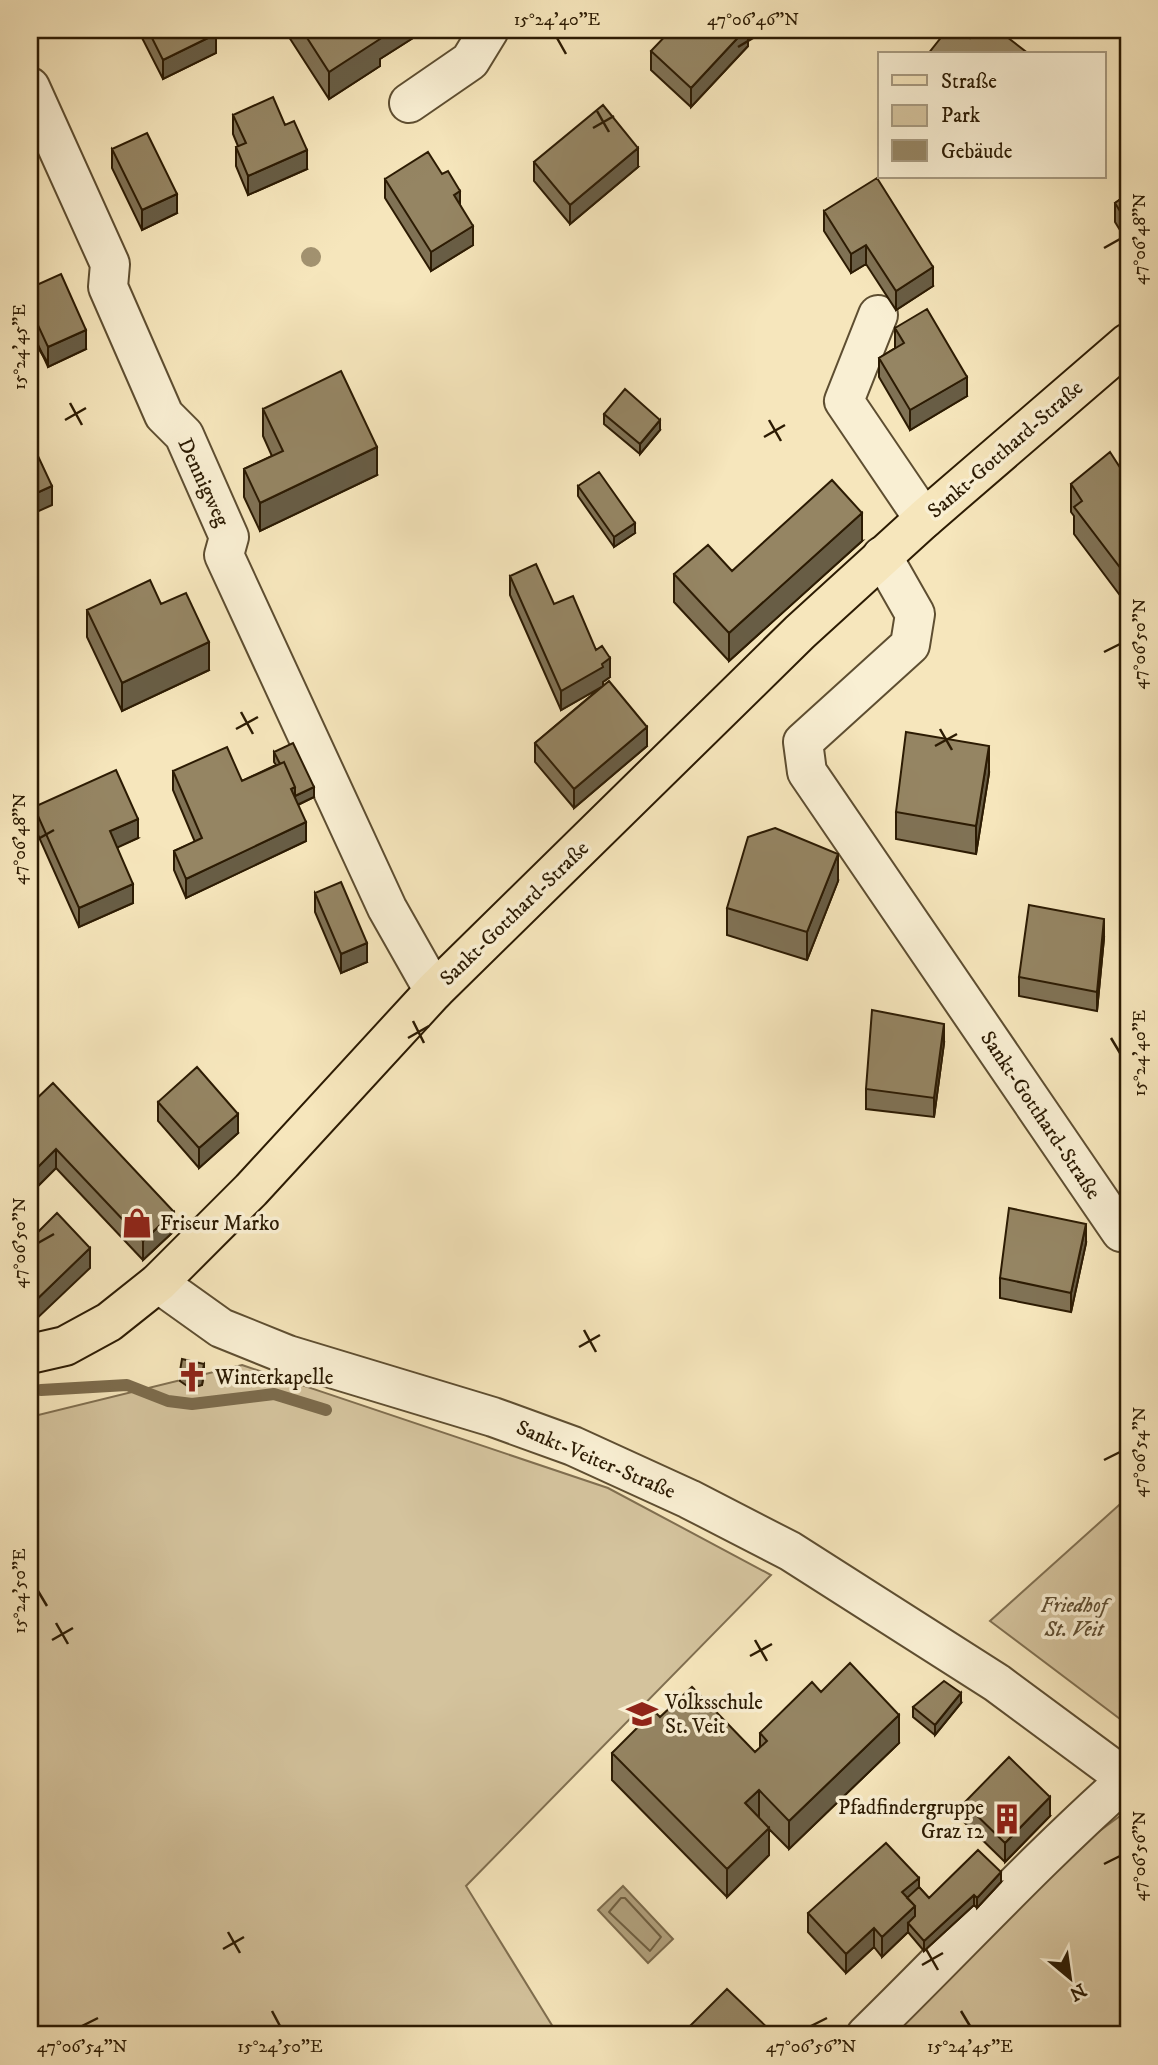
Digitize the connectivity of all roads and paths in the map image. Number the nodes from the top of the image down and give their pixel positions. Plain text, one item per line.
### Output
1 (489, 30) edge
2 (30, 87) edge
3 (409, 103) dead end
4 (878, 315) dead end
5 (1128, 343) edge
6 (924, 519) junction
7 (882, 556) junction
8 (434, 991) junction
9 (1121, 1232) dead end
10 (158, 1283) junction
11 (30, 1354) edge
12 (1128, 1779) edge
13 (866, 2035) edge

1 - 3 street
2 - 8 street, Dennigweg
4 - 6 street
5 - 6 main road, Sankt-Gotthard-Straße
6 - 7 main road, Sankt-Gotthard-Straße
7 - 8 main road, Sankt-Gotthard-Straße
7 - 9 street, Sankt-Gotthard-Straße
8 - 10 main road, Sankt-Gotthard-Straße
10 - 11 main road
10 - 12 street, Sankt-Veiter-Straße
12 - 13 street

